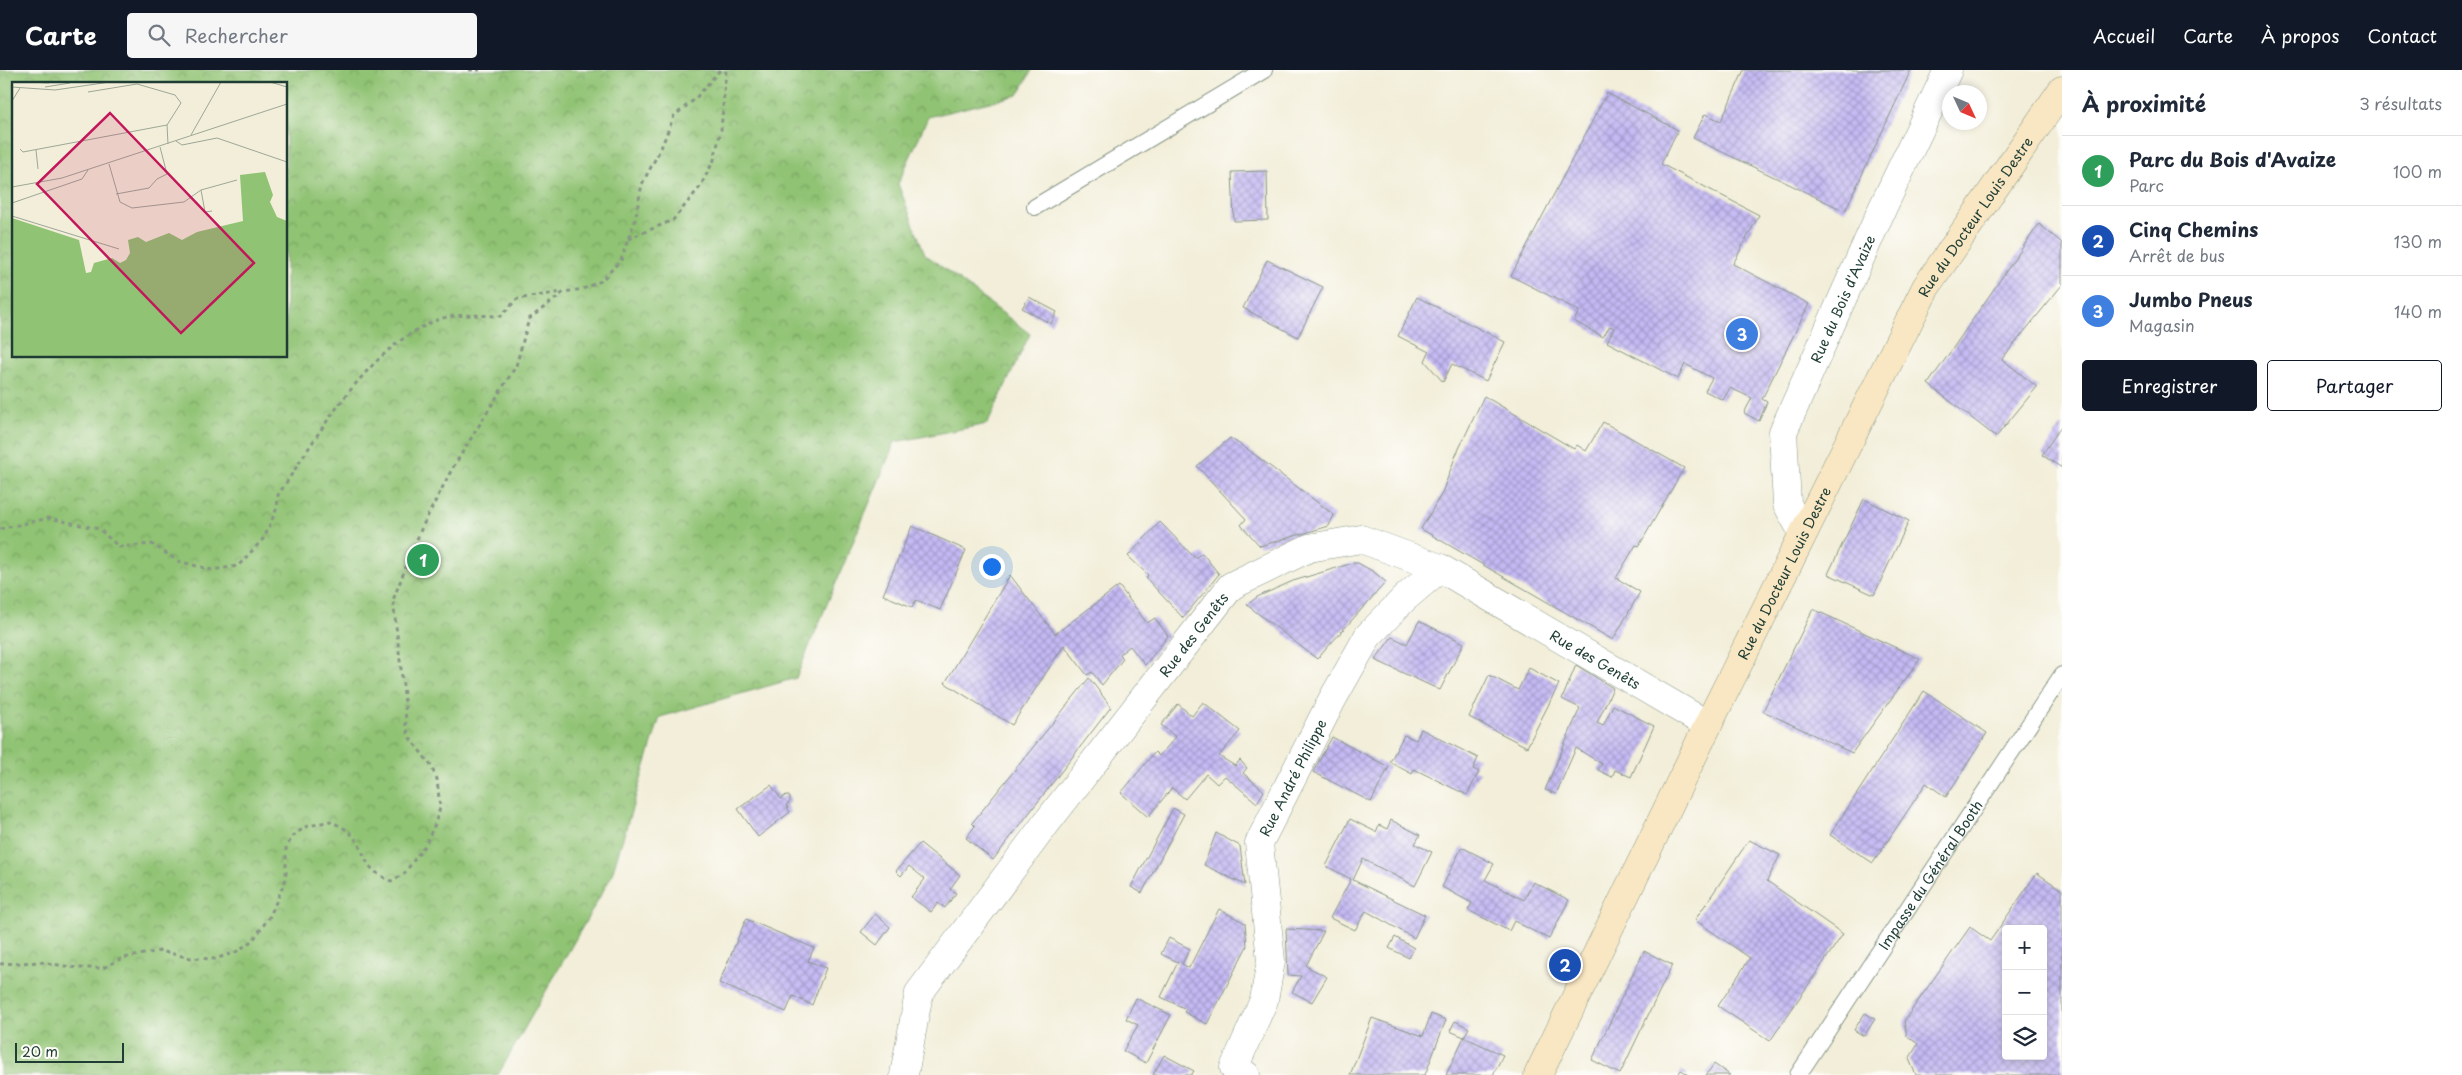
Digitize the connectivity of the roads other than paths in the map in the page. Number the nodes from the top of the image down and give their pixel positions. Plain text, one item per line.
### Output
1 (1264, 70) edge
2 (1948, 70) edge
3 (2062, 90) edge
4 (1034, 207) dead end
5 (1803, 533) junction
6 (1440, 568) junction
7 (2062, 675) edge
8 (1708, 725) junction
9 (904, 1075) edge
10 (1246, 1075) edge
11 (1538, 1075) edge
12 (1798, 1075) edge

1 - 4 lane
2 - 5 street, Rue du Bois d'Avaize
3 - 5 street, Rue du Docteur Louis Destre
5 - 8 street, Rue du Docteur Louis Destre
6 - 8 street, Rue des Genêts
6 - 9 street, Rue des Genêts
6 - 10 street, Rue André Philippe
7 - 12 lane, Impasse du Général Booth
8 - 11 street, Rue du Docteur Louis Destre

